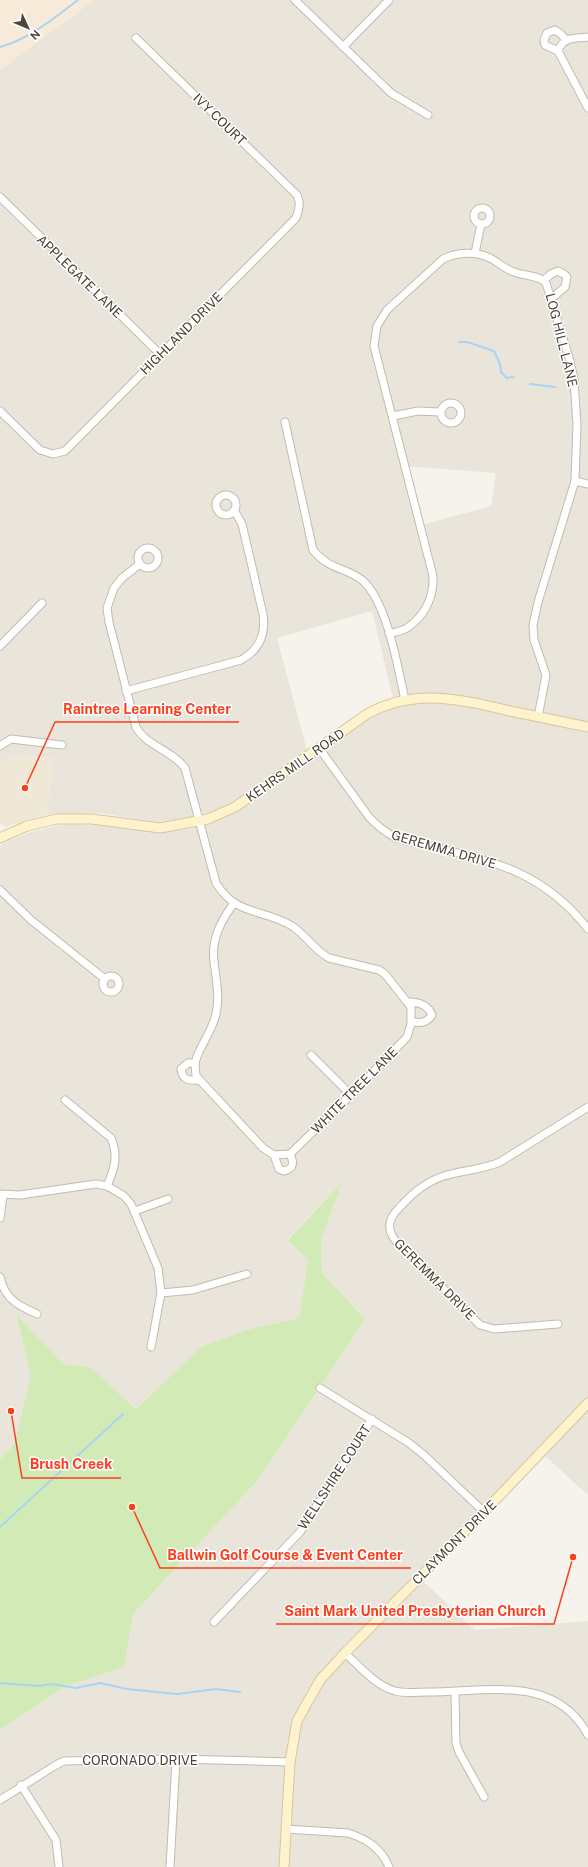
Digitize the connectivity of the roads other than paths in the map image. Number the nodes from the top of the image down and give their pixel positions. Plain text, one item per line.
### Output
1 (295, 0) edge
2 (389, 0) edge
3 (588, 37) edge
4 (136, 38) dead end
5 (566, 40) junction
6 (344, 46) junction
7 (558, 51) junction
8 (588, 108) edge
9 (428, 115) dead end
10 (0, 198) edge
11 (300, 202) joint
12 (481, 224) dead end
13 (475, 254) junction
14 (544, 280) junction
15 (552, 298) junction
16 (160, 354) junction
17 (0, 411) edge
18 (440, 412) dead end
19 (393, 416) junction
20 (285, 422) dead end
21 (575, 481) junction
22 (588, 484) edge
23 (234, 510) dead end
24 (140, 564) dead end
25 (42, 603) dead end
26 (389, 634) junction
27 (0, 646) edge
28 (126, 691) junction
29 (405, 700) junction
30 (538, 717) junction
31 (588, 727) edge
32 (0, 746) edge
33 (62, 746) dead end
34 (319, 748) junction
35 (200, 821) junction
36 (0, 838) edge
37 (0, 890) edge
38 (234, 903) junction
39 (588, 928) edge
40 (105, 979) dead end
41 (409, 1002) junction
42 (412, 1022) junction
43 (311, 1055) dead end
44 (195, 1063) junction
45 (199, 1080) junction
46 (351, 1095) junction
47 (65, 1100) dead end
48 (588, 1106) edge
49 (290, 1154) junction
50 (274, 1155) junction
51 (107, 1186) junction
52 (2, 1194) edge
53 (168, 1199) dead end
54 (135, 1211) junction
55 (0, 1218) edge
56 (247, 1274) dead end
57 (0, 1277) edge
58 (161, 1293) junction
59 (37, 1314) dead end
60 (558, 1324) dead end
61 (151, 1347) dead end
62 (320, 1388) dead end
63 (587, 1406) edge
64 (372, 1419) junction
65 (484, 1512) junction
66 (214, 1622) dead end
67 (345, 1652) junction
68 (455, 1692) junction
69 (588, 1735) edge
70 (176, 1759) junction
71 (290, 1762) junction
72 (21, 1785) junction
73 (484, 1797) dead end
74 (0, 1800) edge
75 (286, 1829) junction
76 (59, 1867) edge
77 (170, 1867) edge
78 (284, 1867) edge
79 (389, 1867) edge

1 - 6 street
2 - 6 street
3 - 5 street
4 - 11 street, IVY COURT
5 - 7 street
5 - 7 street
6 - 9 street
7 - 8 street
10 - 16 street, APPLEGATE LANE
11 - 16 street, HIGHLAND DRIVE
12 - 13 street
13 - 14 street, LOG HILL LANE
13 - 19 street, LOG HILL LANE
14 - 15 street, LOG HILL LANE
14 - 15 street
15 - 21 street, LOG HILL LANE
16 - 17 street, HIGHLAND DRIVE
18 - 19 street
19 - 26 street, LOG HILL LANE
20 - 26 street
21 - 22 street
21 - 30 street, LOG HILL LANE
23 - 28 street
24 - 28 street
25 - 27 street
26 - 29 street
28 - 35 street
29 - 30 street, KEHRS MILL ROAD
29 - 34 street, KEHRS MILL ROAD
30 - 31 street, KEHRS MILL ROAD
32 - 33 street
34 - 35 street, KEHRS MILL ROAD
34 - 39 street, GEREMMA DRIVE
35 - 36 street, KEHRS MILL ROAD
35 - 38 street
37 - 40 street
38 - 41 street
38 - 44 street
41 - 42 street
41 - 42 street
42 - 46 street, WHITE TREE LANE
43 - 46 street
44 - 45 street
44 - 45 street
45 - 50 street
46 - 49 street, WHITE TREE LANE
47 - 51 street
48 - 60 street, GEREMMA DRIVE
49 - 50 street
49 - 50 street
51 - 52 street
51 - 54 street
52 - 55 street
53 - 54 street
54 - 58 street
56 - 58 street
57 - 59 street
58 - 61 street
62 - 64 street
63 - 65 street, CLAYMONT DRIVE
64 - 65 street
64 - 66 street, WELLSHIRE COURT
65 - 67 street, CLAYMONT DRIVE
67 - 68 street
67 - 71 street, CLAYMONT DRIVE
68 - 69 street
68 - 73 street
70 - 71 street, CORONADO DRIVE
70 - 72 street, CORONADO DRIVE
70 - 77 street
71 - 75 street, CLAYMONT DRIVE
72 - 74 street, CORONADO DRIVE
72 - 76 street
75 - 78 street, CLAYMONT DRIVE
75 - 79 street

